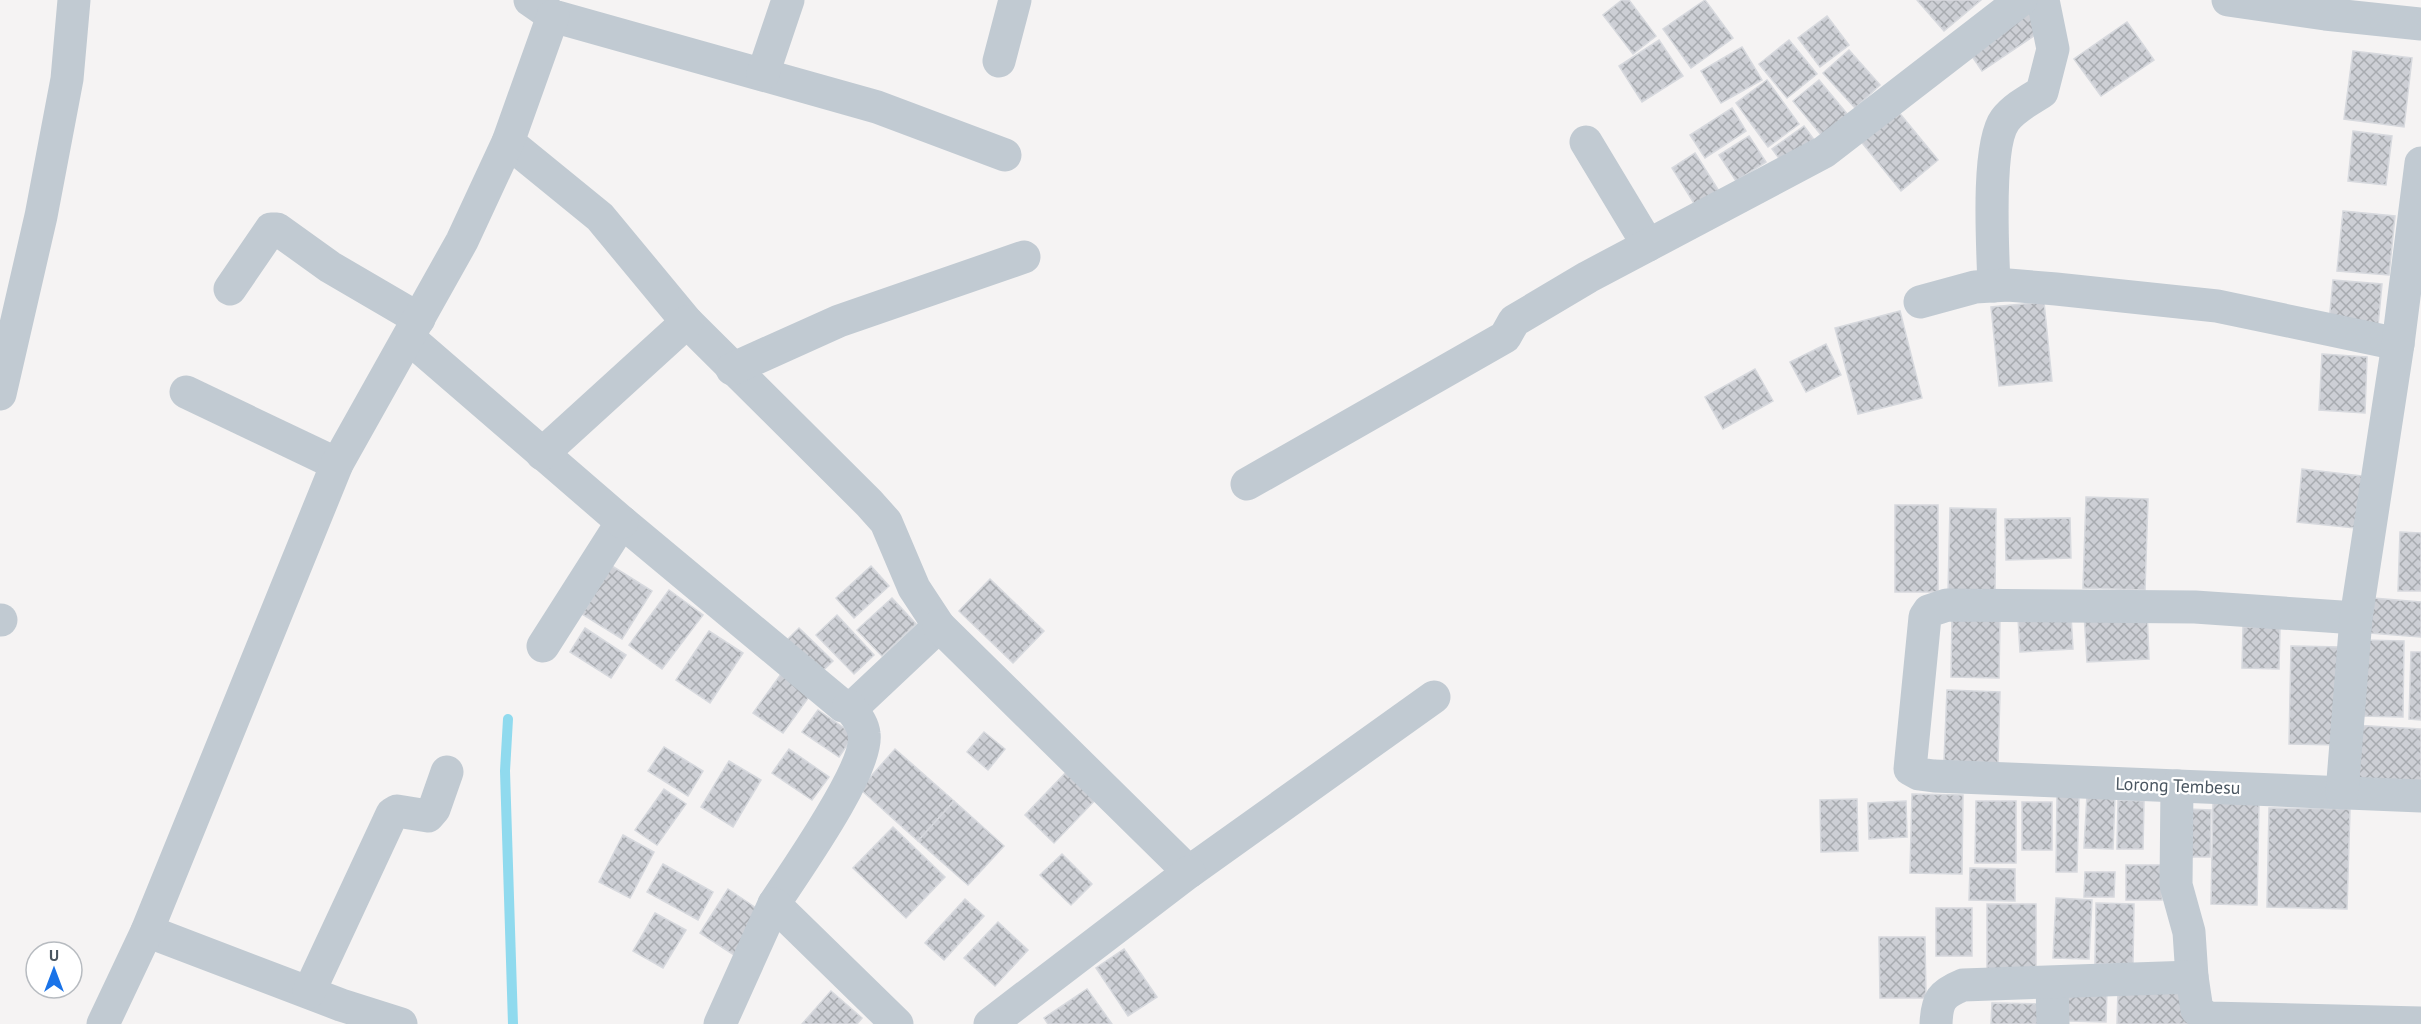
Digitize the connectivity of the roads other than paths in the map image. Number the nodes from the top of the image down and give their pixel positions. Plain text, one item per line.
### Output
1 (74, 0) edge
2 (788, 0) edge
3 (1015, 0) edge
4 (2021, 0) edge
5 (2043, 0) edge
6 (2228, 0) edge
7 (541, 8) edge
8 (2421, 24) edge
9 (999, 61) dead end
10 (763, 74) junction
11 (508, 142) junction
12 (1587, 142) dead end
13 (1005, 155) dead end
14 (2421, 162) edge
15 (1648, 245) junction
16 (1024, 257) dead end
17 (1994, 286) junction
18 (230, 289) dead end
19 (1920, 302) dead end
20 (687, 322) junction
21 (414, 328) junction
22 (2398, 344) junction
23 (732, 369) junction
24 (186, 392) dead end
25 (0, 394) edge
26 (542, 454) junction
27 (336, 464) junction
28 (1246, 484) dead end
29 (622, 522) junction
30 (2356, 618) junction
31 (939, 626) junction
32 (543, 646) dead end
33 (1434, 697) dead end
34 (849, 706) junction
35 (447, 772) dead end
36 (2178, 786) junction
37 (2342, 793) junction
38 (2421, 796) edge
39 (1189, 872) junction
40 (774, 904) junction
41 (147, 931) junction
42 (2192, 977) junction
43 (2052, 983) junction
44 (309, 992) junction
45 (2421, 1023) edge
46 (103, 1024) edge
47 (401, 1024) edge
48 (720, 1024) edge
49 (897, 1024) edge
50 (990, 1024) edge
51 (1936, 1024) edge
52 (2053, 1024) edge

1 - 25 street
2 - 10 street
3 - 9 street
4 - 15 street
5 - 17 street
6 - 8 street
7 - 10 street
7 - 11 street
10 - 13 street
11 - 20 street
11 - 21 street
12 - 15 street
14 - 22 street
15 - 28 street
16 - 23 street
17 - 19 street
17 - 22 street
18 - 21 street
20 - 23 street
20 - 26 street
21 - 26 street
21 - 27 street
22 - 30 street
23 - 31 street
24 - 27 street
26 - 29 street
27 - 41 street
29 - 32 street
29 - 34 street
30 - 36 street, Lorong Tembesu
30 - 37 street
31 - 34 street
31 - 39 street
33 - 39 street
34 - 40 street
35 - 44 street
36 - 37 street, Lorong Tembesu
36 - 42 street
37 - 38 street, Lorong Tembesu
39 - 50 street
40 - 48 street
40 - 49 street
41 - 44 street
41 - 46 street
42 - 43 street
42 - 45 street
43 - 51 street
43 - 52 street
44 - 47 street

